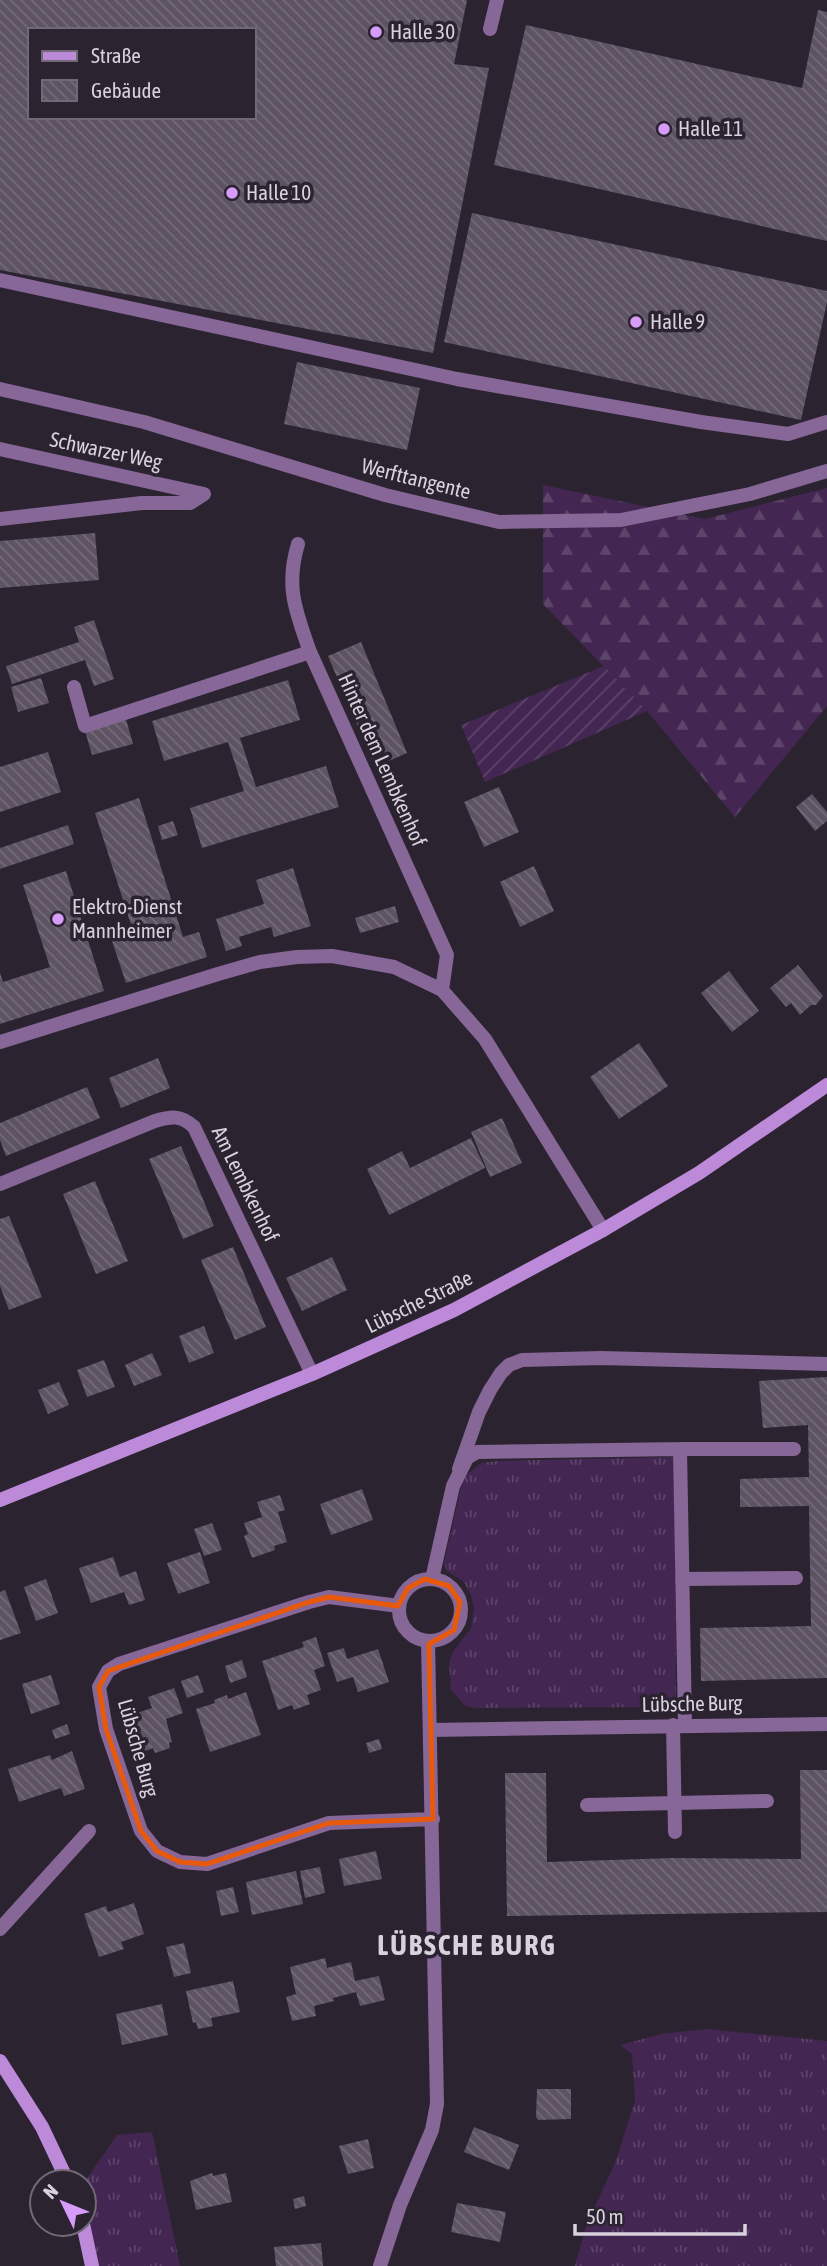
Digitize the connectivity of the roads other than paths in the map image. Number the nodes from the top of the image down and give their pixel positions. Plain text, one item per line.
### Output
1 (497, 0) edge
2 (490, 29) dead end
3 (0, 280) edge
4 (0, 389) edge
5 (827, 422) edge
6 (0, 449) edge
7 (827, 471) edge
8 (0, 519) edge
9 (298, 544) dead end
10 (310, 652) junction
11 (74, 687) dead end
12 (442, 989) junction
13 (0, 1042) edge
14 (827, 1085) edge
15 (0, 1184) edge
16 (603, 1230) junction
17 (827, 1364) edge
18 (312, 1374) junction
19 (680, 1449) junction
20 (793, 1449) dead end
21 (460, 1469) junction
22 (0, 1500) edge
23 (796, 1578) dead end
24 (432, 1579) junction
25 (682, 1579) junction
26 (399, 1606) junction
27 (428, 1641) junction
28 (827, 1724) edge
29 (679, 1725) junction
30 (432, 1730) junction
31 (767, 1801) dead end
32 (674, 1804) junction
33 (587, 1805) dead end
34 (433, 1819) junction
35 (89, 1831) dead end
36 (675, 1832) dead end
37 (0, 1929) edge
38 (0, 2061) edge
39 (61, 2168) edge
40 (86, 2238) edge
41 (92, 2266) edge
42 (380, 2266) edge

1 - 2 street
3 - 5 street
4 - 7 street, Werfttangente
6 - 8 street, Schwarzer Weg
9 - 10 street, Hinter dem Lembkenhof
10 - 11 street
10 - 12 street, Hinter dem Lembkenhof
12 - 13 street
12 - 16 street
14 - 16 street, Lübsche Straße
15 - 18 street, Am Lembkenhof
16 - 18 street, Lübsche Straße
17 - 21 street
18 - 22 street, Lübsche Straße
19 - 20 street
19 - 21 street
19 - 25 street
21 - 24 street
23 - 25 street
24 - 26 street
24 - 27 street
25 - 29 street
26 - 27 street
26 - 34 street, Lübsche Burg
27 - 30 street
28 - 29 street, Lübsche Burg
29 - 30 street, Lübsche Burg
29 - 32 street
30 - 34 street
31 - 32 street
32 - 33 street
32 - 36 street
34 - 42 street
35 - 37 street
38 - 39 street
40 - 41 street

